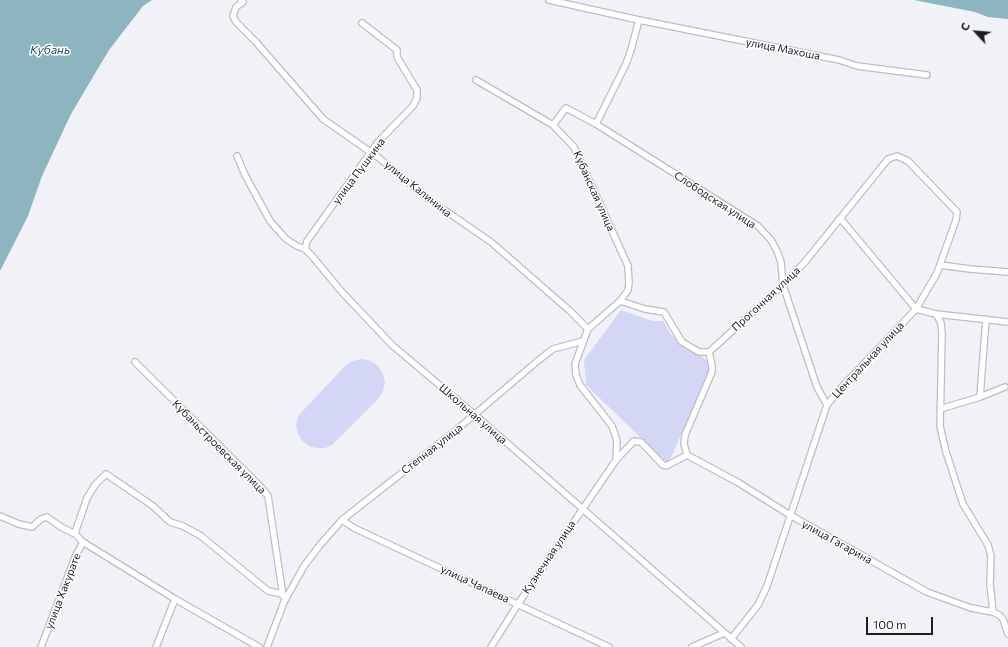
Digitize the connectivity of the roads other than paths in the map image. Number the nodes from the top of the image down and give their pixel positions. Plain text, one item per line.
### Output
1 (548, 0) edge
2 (244, 1) edge
3 (639, 20) junction
4 (362, 23) dead end
5 (927, 75) dead end
6 (476, 80) dead end
7 (596, 124) junction
8 (553, 125) junction
9 (372, 153) junction
10 (237, 156) dead end
11 (927, 180) joint
12 (840, 218) junction
13 (304, 249) junction
14 (940, 265) junction
15 (1008, 272) edge
16 (783, 285) junction
17 (620, 301) junction
18 (916, 308) junction
19 (936, 314) junction
20 (986, 319) junction
21 (1008, 322) edge
22 (588, 329) junction
23 (583, 341) junction
24 (710, 352) junction
25 (135, 362) dead end
26 (1005, 387) dead end
27 (980, 397) junction
28 (827, 406) junction
29 (940, 409) junction
30 (475, 415) junction
31 (687, 456) junction
32 (616, 460) junction
33 (582, 508) junction
34 (790, 515) junction
35 (0, 516) edge
36 (342, 520) junction
37 (75, 534) junction
38 (83, 542) junction
39 (282, 594) junction
40 (175, 599) junction
41 (284, 602) junction
42 (518, 604) junction
43 (993, 612) junction
44 (724, 634) junction
45 (1008, 634) edge
46 (731, 639) junction
47 (41, 647) edge
48 (156, 647) edge
49 (259, 647) edge
50 (267, 647) edge
51 (491, 647) edge
52 (609, 647) edge
53 (692, 647) edge
54 (741, 647) edge

1 - 3 street, улица Махоша
2 - 9 street, улица Калинина
3 - 5 street, улица Махоша
3 - 7 street
4 - 9 street, улица Пушкина
6 - 8 street, Кубанская улица
7 - 8 street, Слободская улица
7 - 16 street, Слободская улица
8 - 17 street, Кубанская улица
9 - 13 street, улица Пушкина
9 - 22 street, улица Калинина
10 - 13 street, Школьная улица
11 - 12 street, Прогонная улица
11 - 14 street, Центральная улица
12 - 16 street, Прогонная улица
12 - 18 street
13 - 30 street, Школьная улица
14 - 15 street
14 - 18 street, Центральная улица
16 - 24 street, Прогонная улица
16 - 28 street, Слободская улица
17 - 22 street
17 - 24 street
18 - 19 street
18 - 28 street, Центральная улица
19 - 20 street
19 - 29 street
20 - 21 street
20 - 27 street
22 - 23 street
23 - 30 street, Степная улица
23 - 32 street
24 - 31 street
25 - 39 street, Кубаньстроевская улица
26 - 27 street
27 - 29 street
28 - 34 street, Центральная улица
29 - 43 street
30 - 33 street, Школьная улица
30 - 36 street, Степная улица
31 - 32 street, Кузнечная улица
31 - 34 street, улица Гагарина
32 - 33 street, Кузнечная улица
33 - 42 street, Кузнечная улица
33 - 44 street, Школьная улица
34 - 43 street, улица Гагарина
34 - 46 street, Центральная улица
35 - 37 street, улица Хакурате
36 - 41 street, Степная улица
36 - 42 street, улица Чапаева
37 - 38 street, улица Хакурате
37 - 39 street
38 - 40 street
38 - 47 street, улица Хакурате
39 - 41 street, Кубаньстроевская улица
40 - 48 street
40 - 49 street
41 - 50 street, Степная улица
42 - 51 street, Кузнечная улица
42 - 52 street, улица Чапаева
43 - 45 street
44 - 46 street, Школьная улица
44 - 53 street
46 - 54 street, Школьная улица

